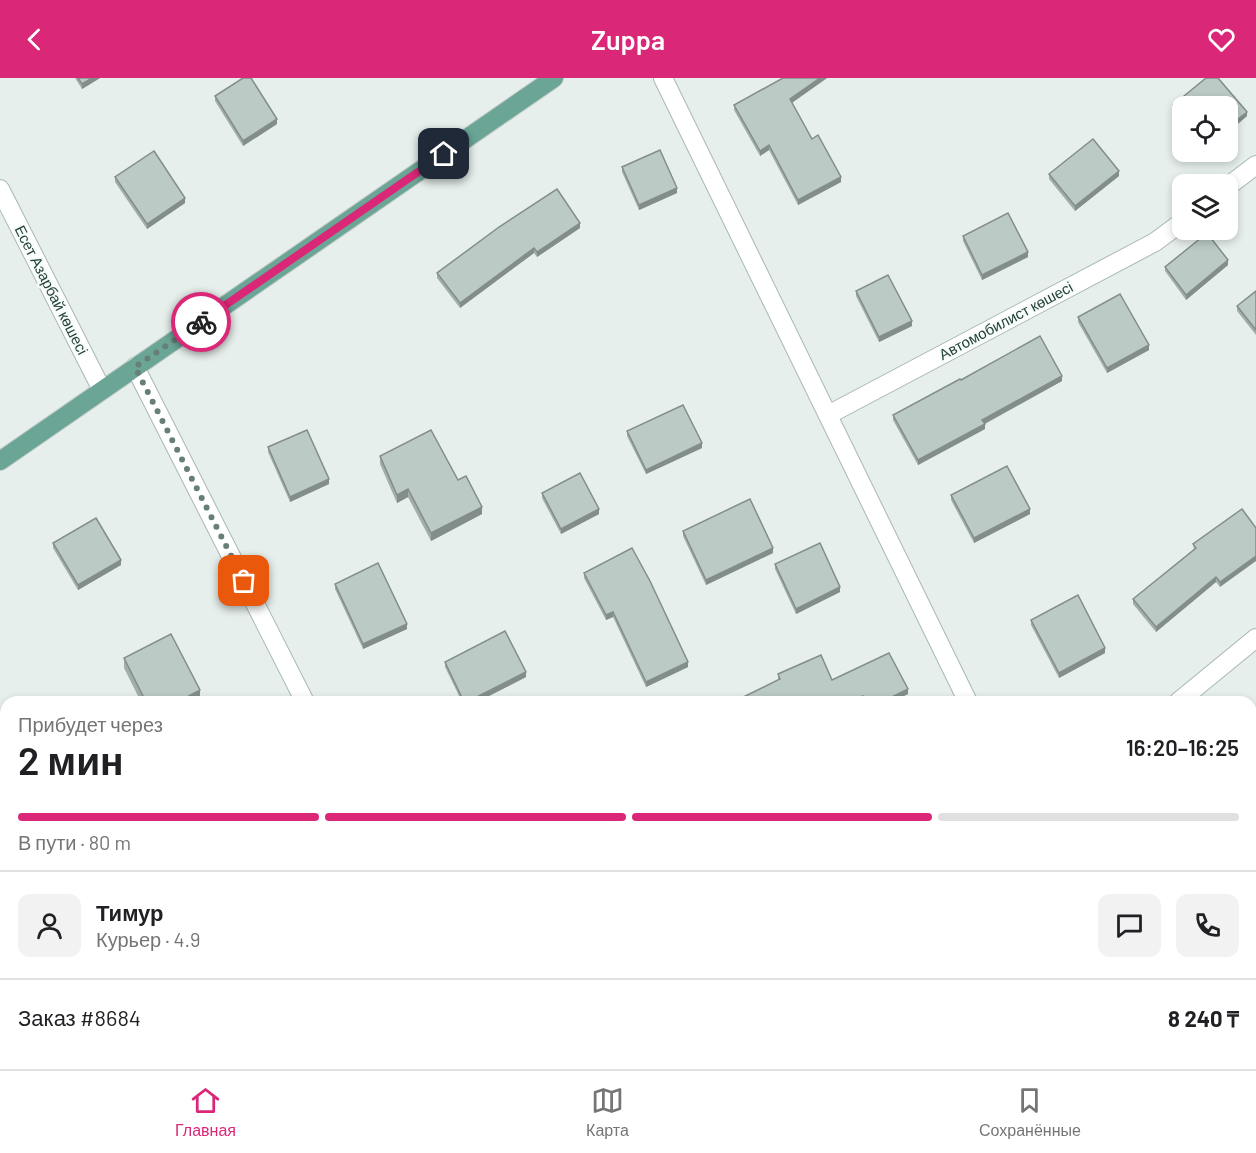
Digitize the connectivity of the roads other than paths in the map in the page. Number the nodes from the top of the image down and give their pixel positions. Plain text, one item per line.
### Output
1 (554, 78) edge
2 (663, 78) edge
3 (1256, 165) edge
4 (1238, 179) edge
5 (0, 189) edge
6 (1172, 229) edge
7 (135, 367) junction
8 (102, 390) junction
9 (828, 415) junction
10 (0, 461) edge
11 (1256, 638) edge
12 (302, 696) edge
13 (965, 696) edge
14 (1185, 696) edge

1 - 7 main road
2 - 9 street
3 - 4 street
5 - 8 street, Есет Азарбай көшесі
6 - 9 street, Автомобилист көшесі
7 - 8 main road
7 - 12 street
8 - 10 main road
9 - 13 street
11 - 14 street

